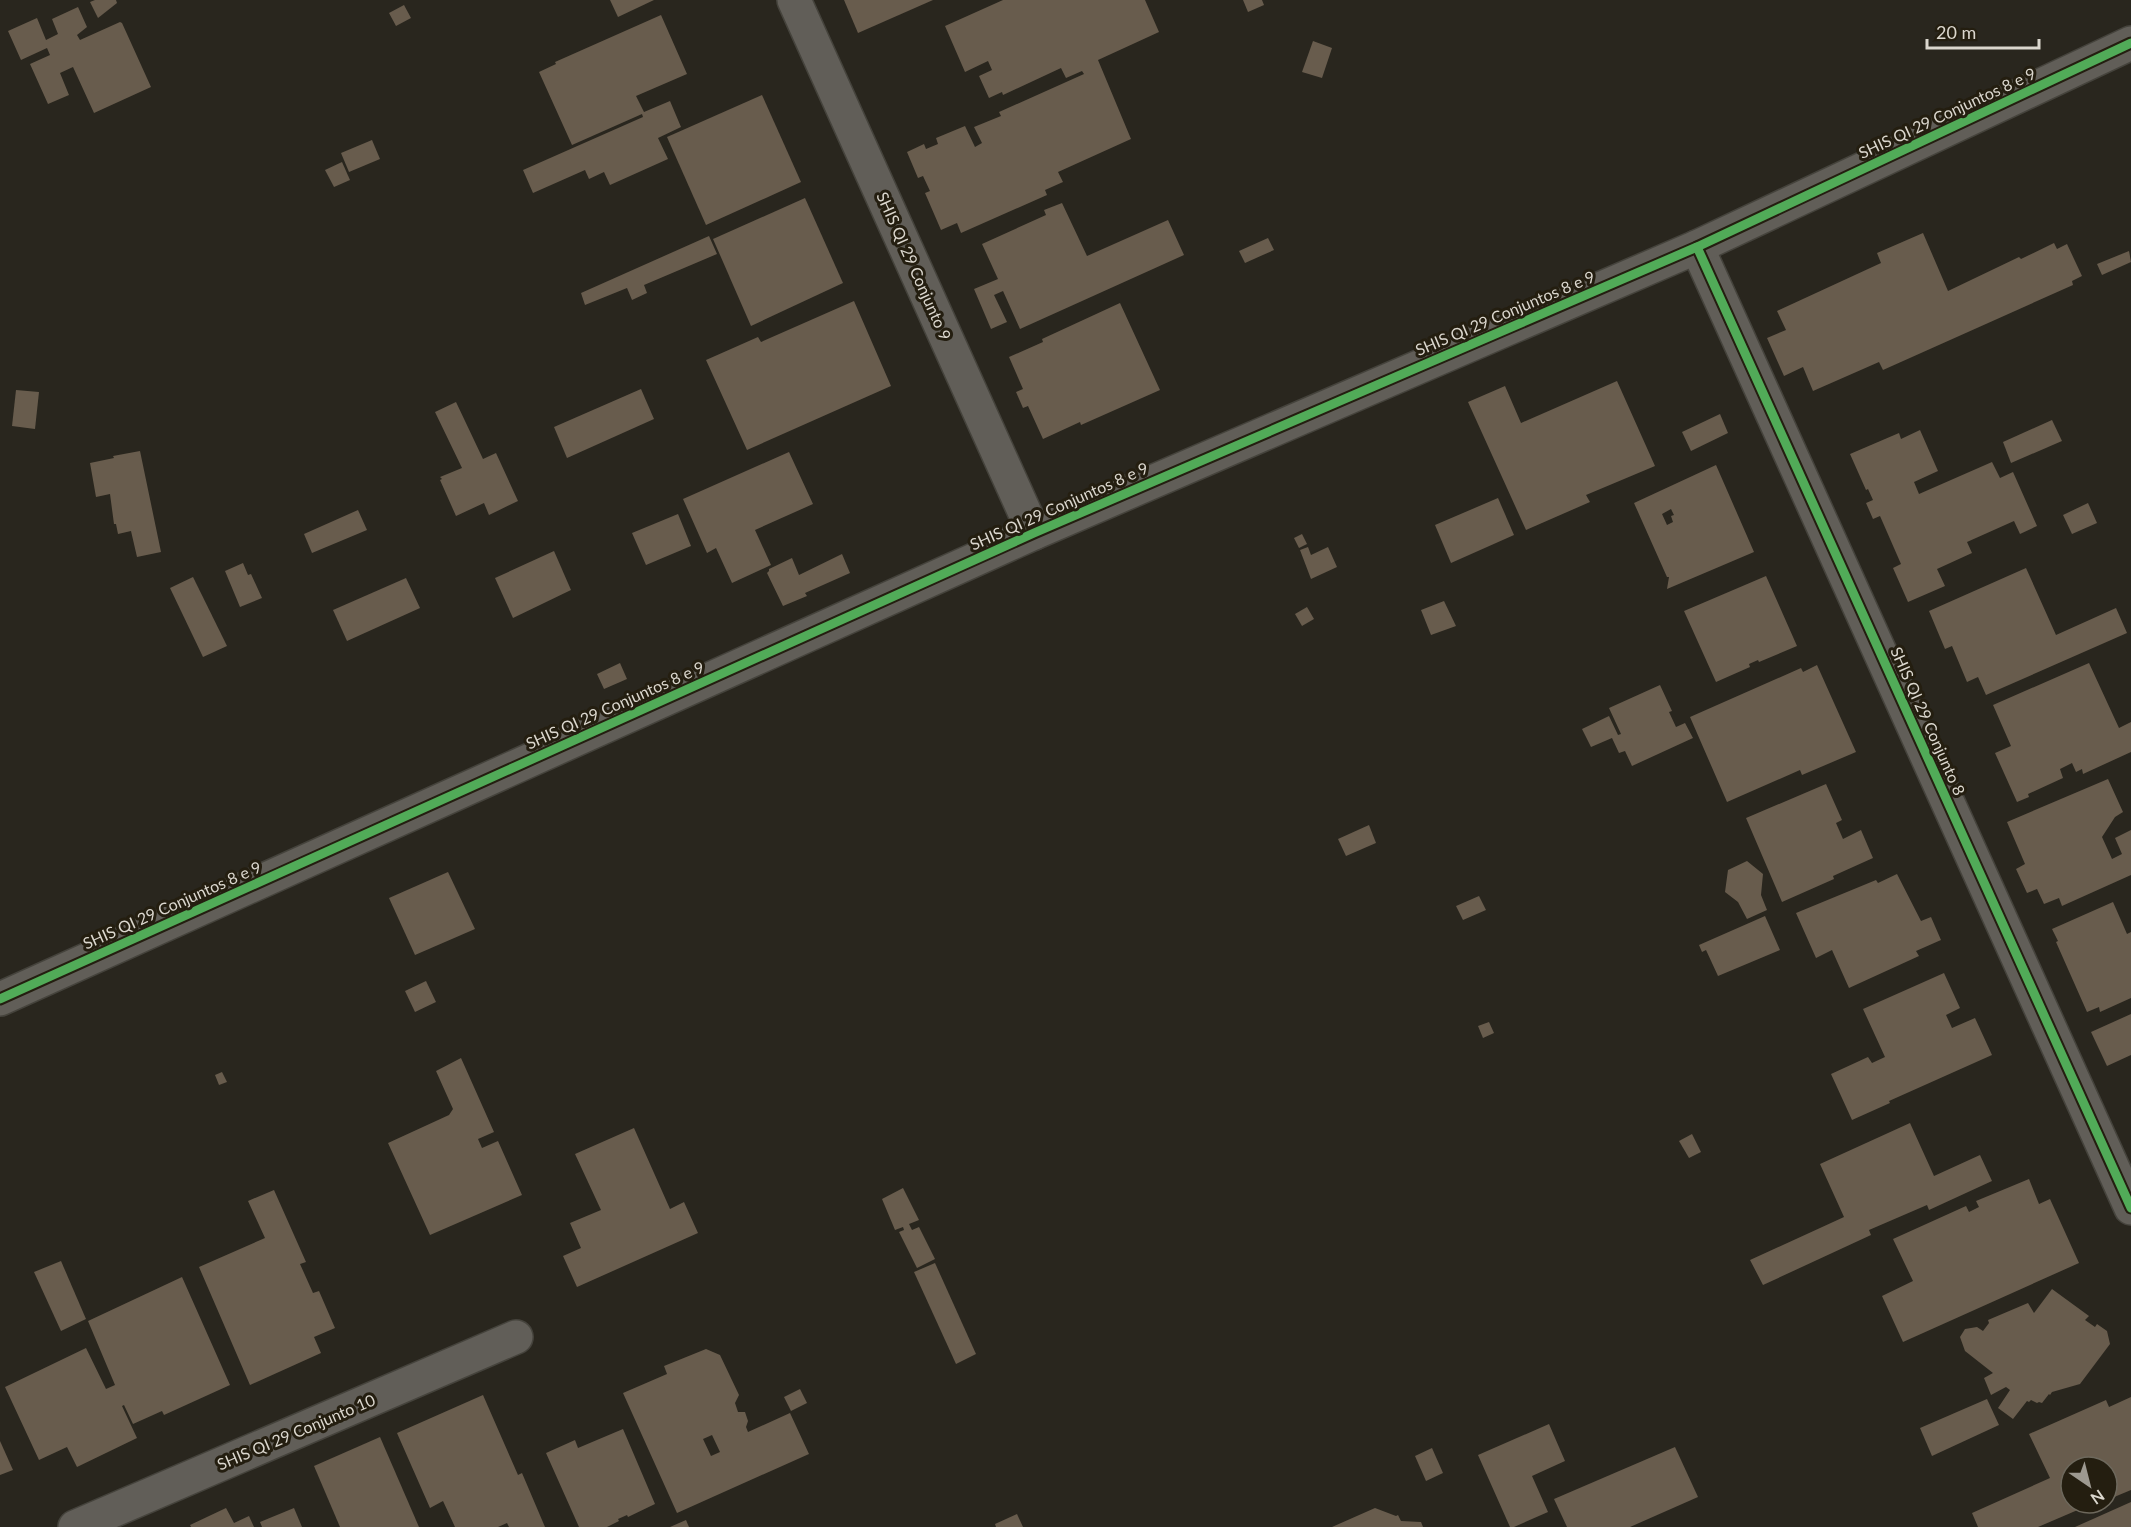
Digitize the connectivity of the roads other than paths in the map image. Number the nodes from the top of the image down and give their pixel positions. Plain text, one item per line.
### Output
1 (794, 0) edge
2 (2131, 43) edge
3 (1697, 247) junction
4 (1034, 533) junction
5 (0, 999) edge
6 (2131, 1208) edge
7 (516, 1337) dead end
8 (75, 1527) edge

1 - 4 street, SHIS QI 29 Conjunto 9
2 - 3 street, SHIS QI 29 Conjuntos 8 e 9
3 - 4 street, SHIS QI 29 Conjuntos 8 e 9
3 - 6 street, SHIS QI 29 Conjunto 8
4 - 5 street, SHIS QI 29 Conjuntos 8 e 9
7 - 8 street, SHIS QI 29 Conjunto 10

